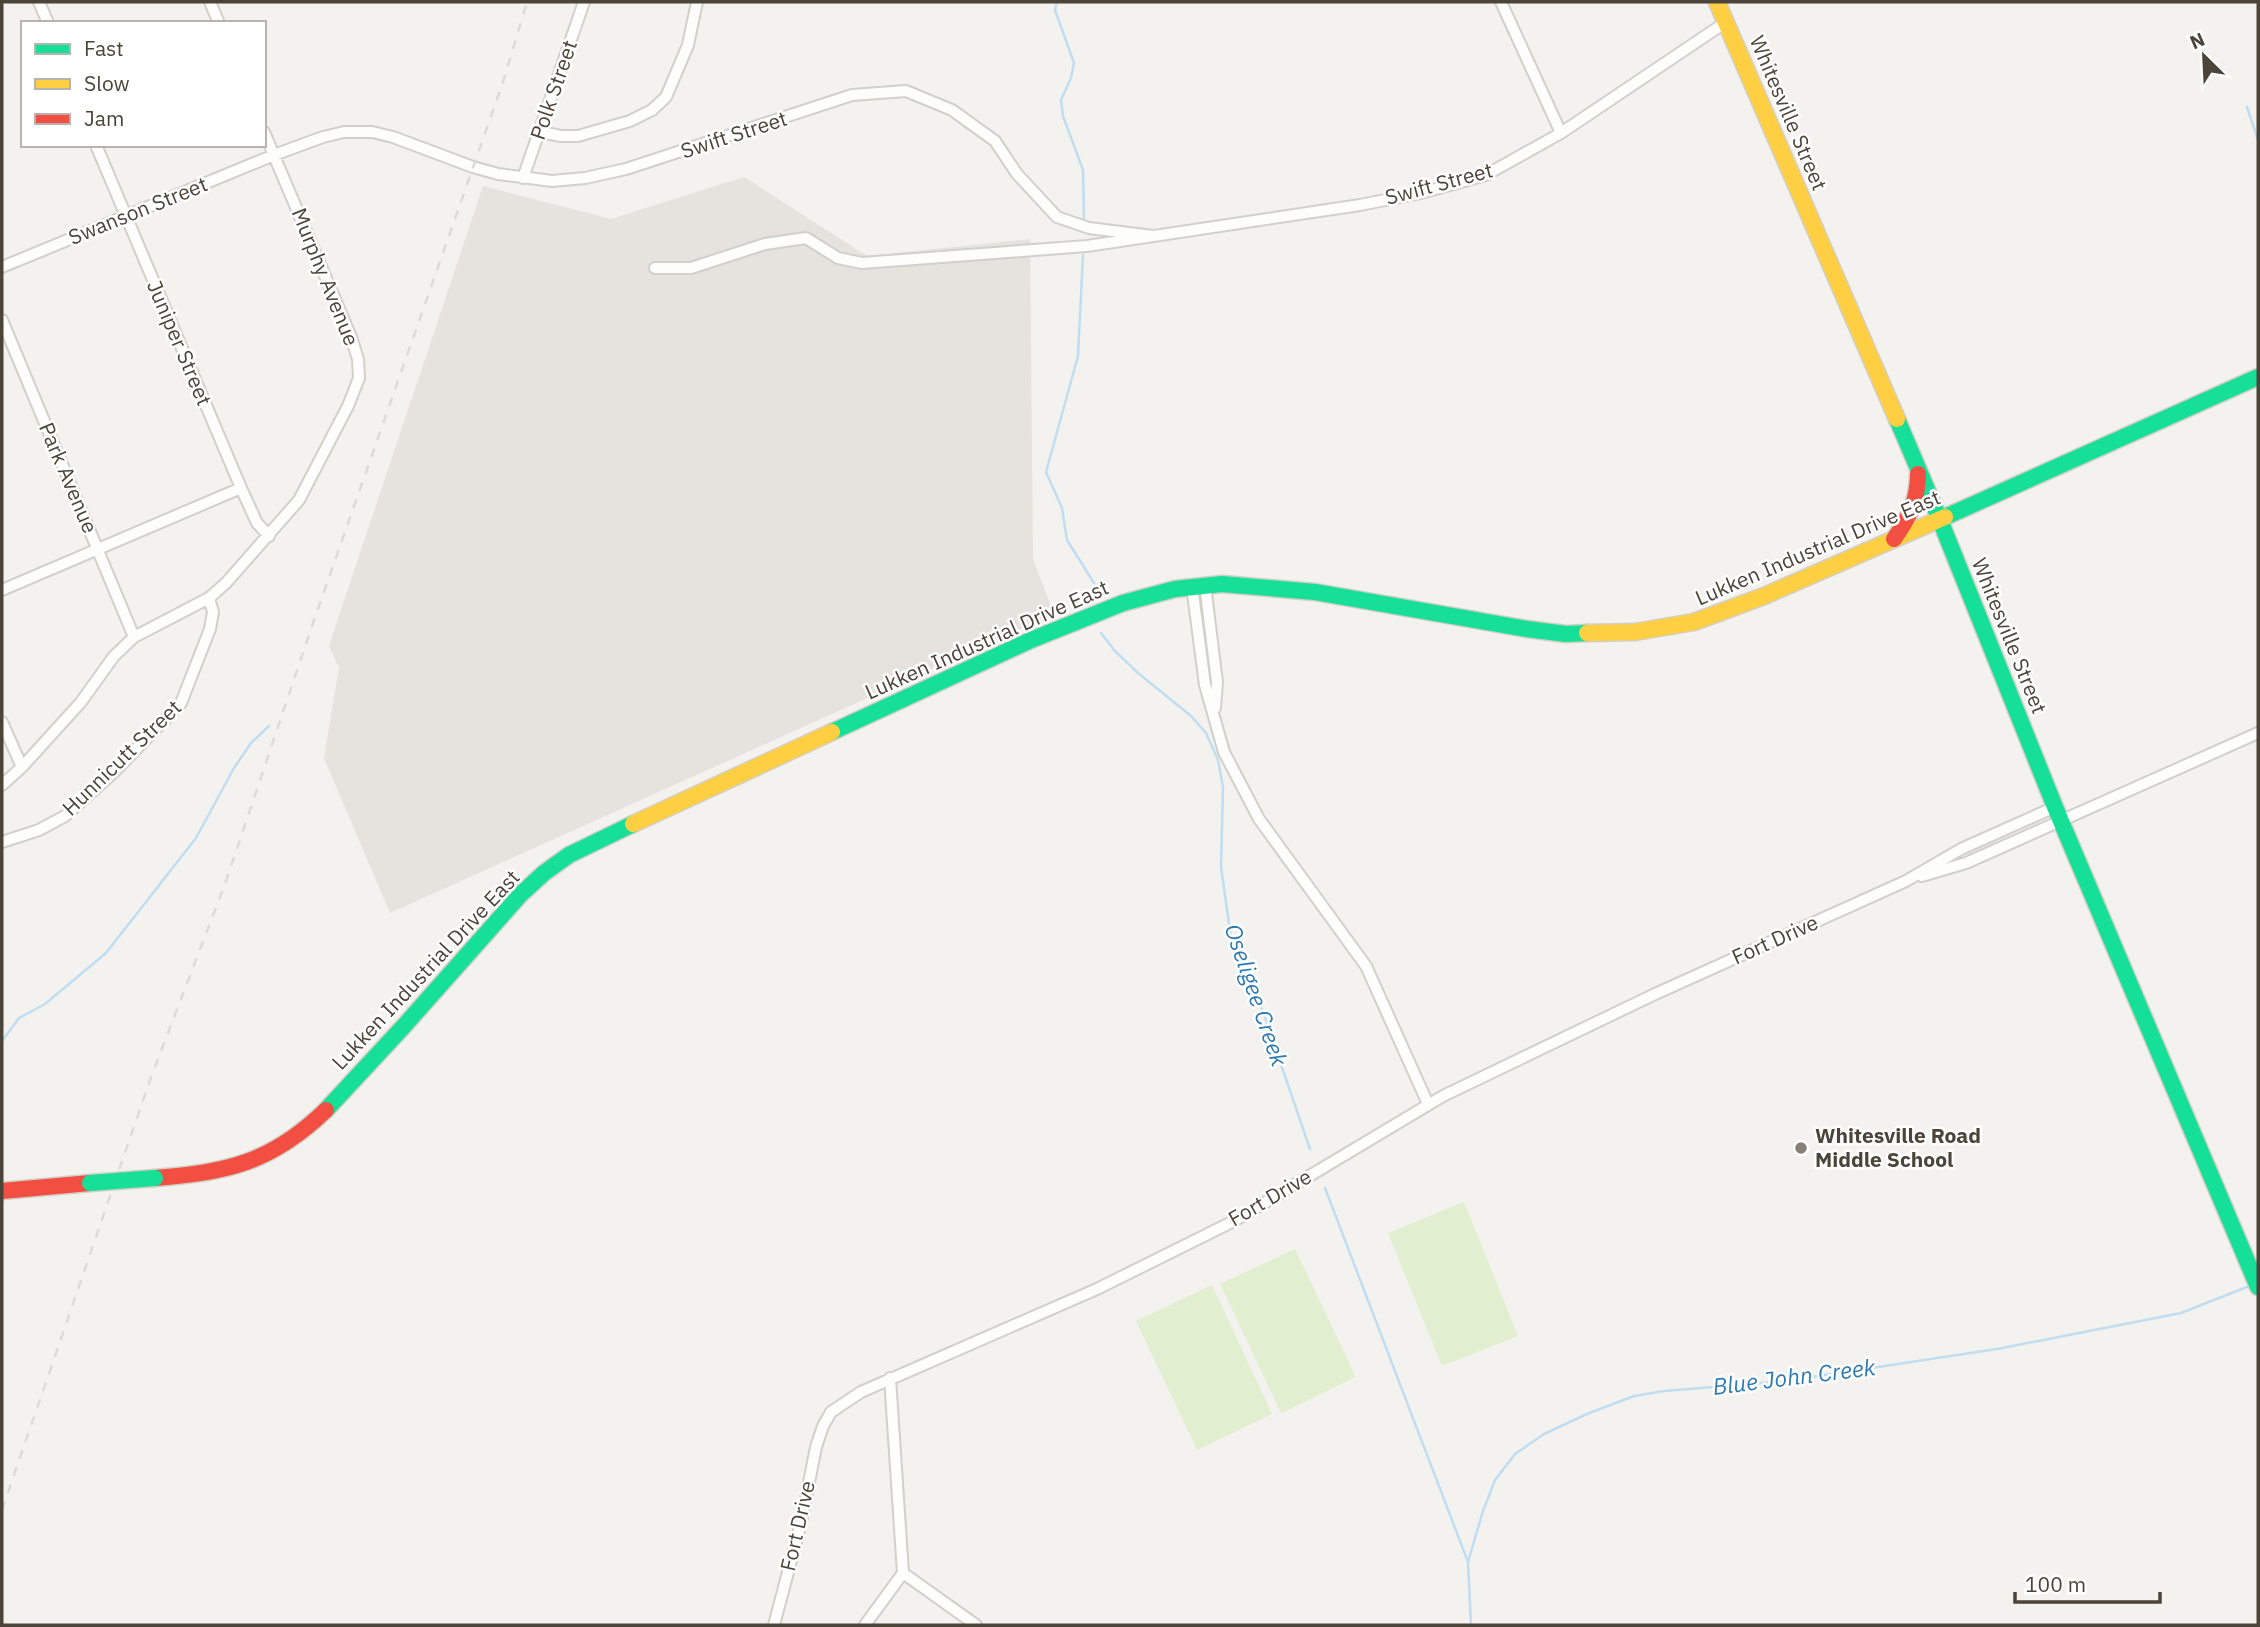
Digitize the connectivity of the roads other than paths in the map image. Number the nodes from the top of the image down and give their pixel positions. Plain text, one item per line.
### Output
1 (39, 2) edge
2 (210, 2) edge
3 (584, 2) edge
4 (697, 2) edge
5 (1501, 2) edge
6 (1717, 2) edge
7 (47, 21) edge
8 (218, 21) edge
9 (1726, 22) junction
10 (540, 132) junction
11 (1561, 133) junction
12 (266, 137) edge
13 (97, 147) edge
14 (274, 155) junction
15 (523, 178) junction
16 (124, 216) junction
17 (1153, 236) junction
18 (2, 267) edge
19 (655, 268) dead end
20 (2, 320) edge
21 (2258, 377) edge
22 (1918, 468) junction
23 (241, 488) junction
24 (1940, 520) junction
25 (269, 536) junction
26 (1893, 541) junction
27 (97, 548) junction
28 (1199, 585) junction
29 (2, 590) edge
30 (209, 598) junction
31 (134, 637) junction
32 (2, 722) edge
33 (2258, 733) edge
34 (22, 767) junction
35 (2, 785) edge
36 (2058, 814) junction
37 (2, 842) edge
38 (1428, 1104) junction
39 (2, 1191) edge
40 (2258, 1287) edge
41 (890, 1378) junction
42 (904, 1573) junction
43 (774, 1625) edge
44 (865, 1625) edge
45 (976, 1625) edge

1 - 7 street
2 - 8 street
3 - 10 street, Polk Street
4 - 10 street
5 - 11 street
6 - 9 main road, Whitesville Street
9 - 11 street, Swift Street
9 - 22 main road, Whitesville Street
10 - 15 street, Polk Street
11 - 17 street, Swift Street
12 - 14 street, Murphy Avenue
13 - 16 street, Juniper Street
14 - 15 street, Swift Street
14 - 16 street, Swanson Street
14 - 25 street, Murphy Avenue
15 - 17 street, Swift Street
16 - 18 street, Swanson Street
16 - 23 street, Juniper Street
17 - 19 street, Swift Street
20 - 27 street, Park Avenue
21 - 24 main road, Lukken Industrial Drive East
22 - 24 main road, Whitesville Street
22 - 26 main road
23 - 25 street, Juniper Street
23 - 27 street
24 - 26 main road, Lukken Industrial Drive East
24 - 36 main road, Whitesville Street
25 - 30 street, Murphy Avenue
26 - 28 main road, Lukken Industrial Drive East
27 - 29 street
27 - 31 street, Park Avenue
28 - 38 street
28 - 39 main road, Lukken Industrial Drive East, bridge
30 - 31 street, Murphy Avenue
30 - 37 street, Hunnicutt Street
31 - 34 street, Murphy Avenue
32 - 34 street
33 - 36 street, Fort Drive
34 - 35 street, Murphy Avenue
36 - 38 street, Fort Drive
36 - 40 main road, Whitesville Street
38 - 41 street, Fort Drive
41 - 42 street
41 - 43 street, Fort Drive
42 - 44 street
42 - 45 street

